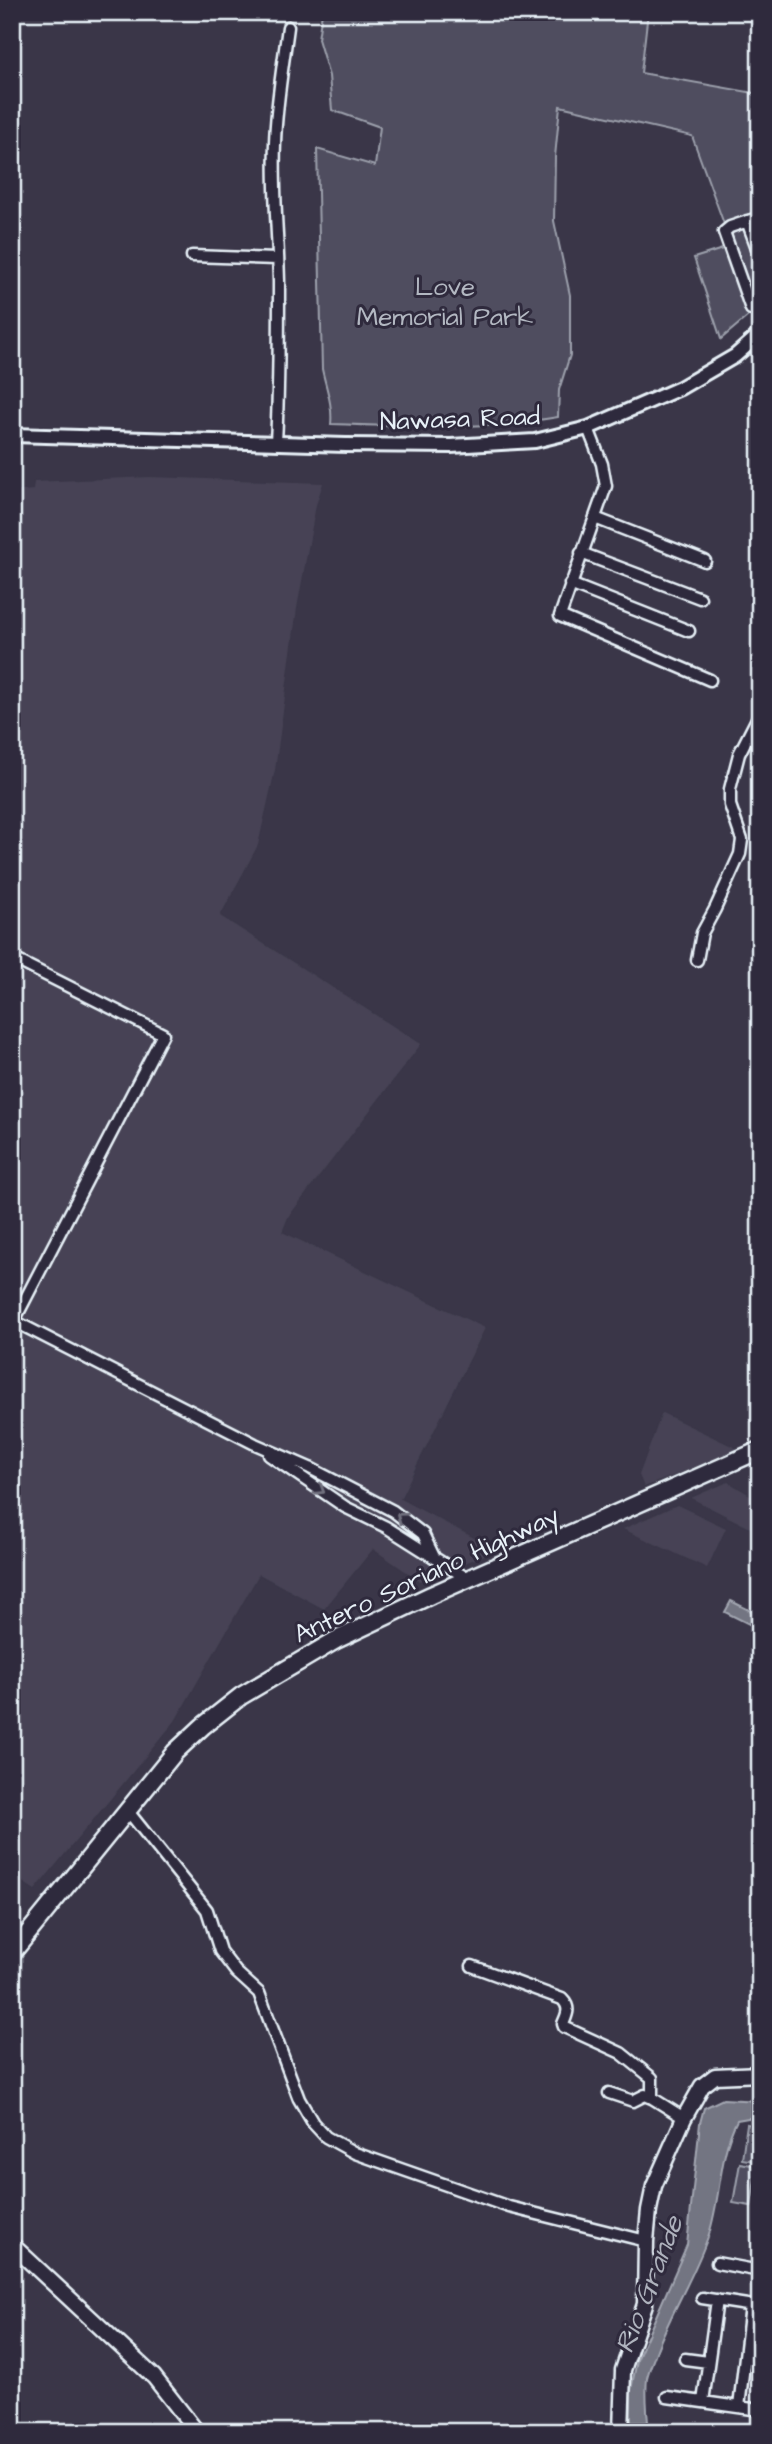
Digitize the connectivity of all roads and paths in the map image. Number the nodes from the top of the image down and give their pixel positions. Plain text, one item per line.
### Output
1 (288, 27) dead end
2 (760, 216) edge
3 (747, 221) junction
4 (192, 256) dead end
5 (760, 256) edge
6 (277, 259) junction
7 (751, 309) dead end
8 (760, 334) edge
9 (588, 428) junction
10 (12, 435) edge
11 (276, 442) junction
12 (595, 518) junction
13 (581, 553) junction
14 (705, 561) dead end
15 (570, 584) junction
16 (700, 598) dead end
17 (689, 631) dead end
18 (710, 680) dead end
19 (760, 713) edge
20 (12, 958) edge
21 (697, 960) dead end
22 (13, 1321) edge
23 (255, 1444) junction
24 (760, 1451) edge
25 (434, 1557) junction
26 (468, 1579) junction
27 (127, 1810) junction
28 (12, 1953) edge
29 (472, 1966) dead end
30 (760, 2074) edge
31 (609, 2093) dead end
32 (652, 2098) junction
33 (684, 2118) junction
34 (646, 2241) junction
35 (12, 2245) edge
36 (760, 2251) edge
37 (12, 2255) edge
38 (717, 2263) dead end
39 (759, 2270) edge
40 (702, 2298) dead end
41 (717, 2300) junction
42 (756, 2306) edge
43 (685, 2359) dead end
44 (131, 2360) junction
45 (708, 2362) junction
46 (667, 2398) dead end
47 (702, 2402) junction
48 (739, 2407) junction
49 (760, 2410) edge
50 (188, 2432) edge
51 (197, 2432) edge
52 (621, 2432) edge

1 - 6 street
2 - 3 street
3 - 5 street
3 - 7 street
4 - 6 street
6 - 11 street
8 - 9 street, Nawasa Road
9 - 11 street, Nawasa Road
9 - 12 street
10 - 11 street
12 - 13 street
12 - 14 street
13 - 15 street
13 - 16 street
15 - 17 street
15 - 18 street
19 - 21 street
20 - 22 street
22 - 23 street
23 -> 25 street
25 -> 23 street
24 - 26 main road, Antero Soriano Highway
25 - 26 street
26 - 27 main road, Antero Soriano Highway
27 - 28 main road, Antero Soriano Highway
27 - 34 street
29 - 32 street
30 - 33 main road
31 - 32 street
32 - 33 street
33 - 34 main road
34 - 52 main road
35 - 44 main road
36 - 39 street
37 - 44 main road
38 - 39 street
40 - 41 street
41 - 42 street
41 - 45 street
42 - 48 street
43 - 45 street
44 - 50 main road
44 - 51 main road
45 - 47 street
46 - 47 street
47 - 48 street
48 - 49 street

